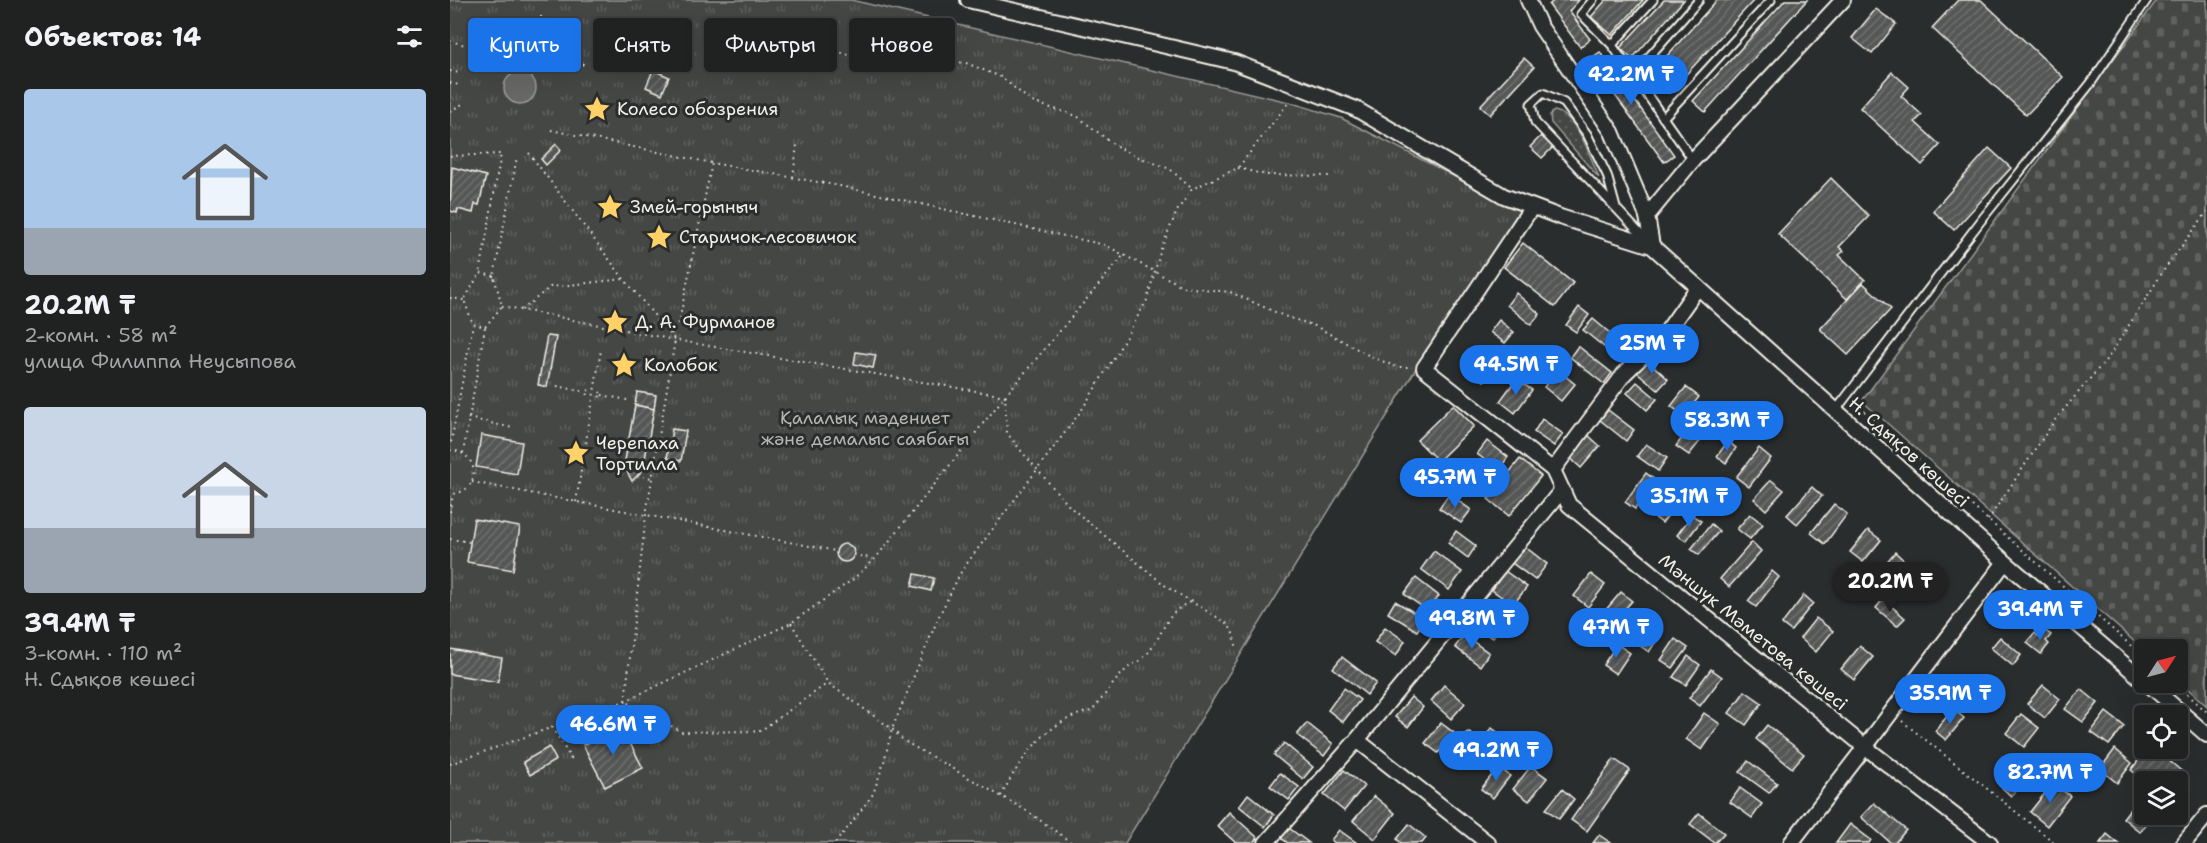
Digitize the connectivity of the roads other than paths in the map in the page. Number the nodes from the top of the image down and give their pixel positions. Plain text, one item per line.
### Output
1 (968, 0) edge
2 (1528, 0) edge
3 (1593, 0) edge
4 (1653, 0) edge
5 (1699, 0) edge
6 (1771, 0) edge
7 (1843, 0) edge
8 (2147, 0) edge
9 (1612, 45) junction
10 (1633, 75) junction
11 (1663, 118) junction
12 (1693, 160) junction
13 (1532, 207) junction
14 (1616, 208) junction
15 (1647, 216) junction
16 (1652, 246) junction
17 (1698, 287) junction
18 (1836, 410) junction
19 (1552, 470) junction
20 (1562, 490) junction
21 (2005, 562) junction
22 (2134, 673) edge
23 (2158, 693) edge
24 (2207, 735) edge
25 (1357, 740) junction
26 (1865, 747) junction
27 (2207, 815) edge
28 (1266, 843) edge
29 (1488, 843) edge
30 (1791, 843) edge
31 (1990, 843) edge
32 (2184, 843) edge

1 - 13 street
2 - 15 street
3 - 9 lane
4 - 9 lane
5 - 10 lane
6 - 11 lane
7 - 12 street
8 - 18 lane
9 - 10 lane
10 - 11 lane
11 - 12 lane
12 - 15 street
13 - 16 street
13 - 19 street, Мәншүк Мәметова көшесі
14 - 14 lane
14 - 16 lane
15 - 16 street
16 - 17 street, Н. Сдықов көшесі
17 - 18 street, Н. Сдықов көшесі
17 - 19 street
18 - 21 street, Н. Сдықов көшесі
19 - 20 street, Мәншүк Мәметова көшесі
20 - 25 street
20 - 26 street, Мәншүк Мәметова көшесі
21 - 22 street, Н. Сдықов көшесі
21 - 26 street
23 - 24 street, Н. Сдықов көшесі
25 - 28 street
25 - 29 street
26 - 30 street
26 - 31 street, Мәншүк Мәметова көшесі
27 - 32 street

